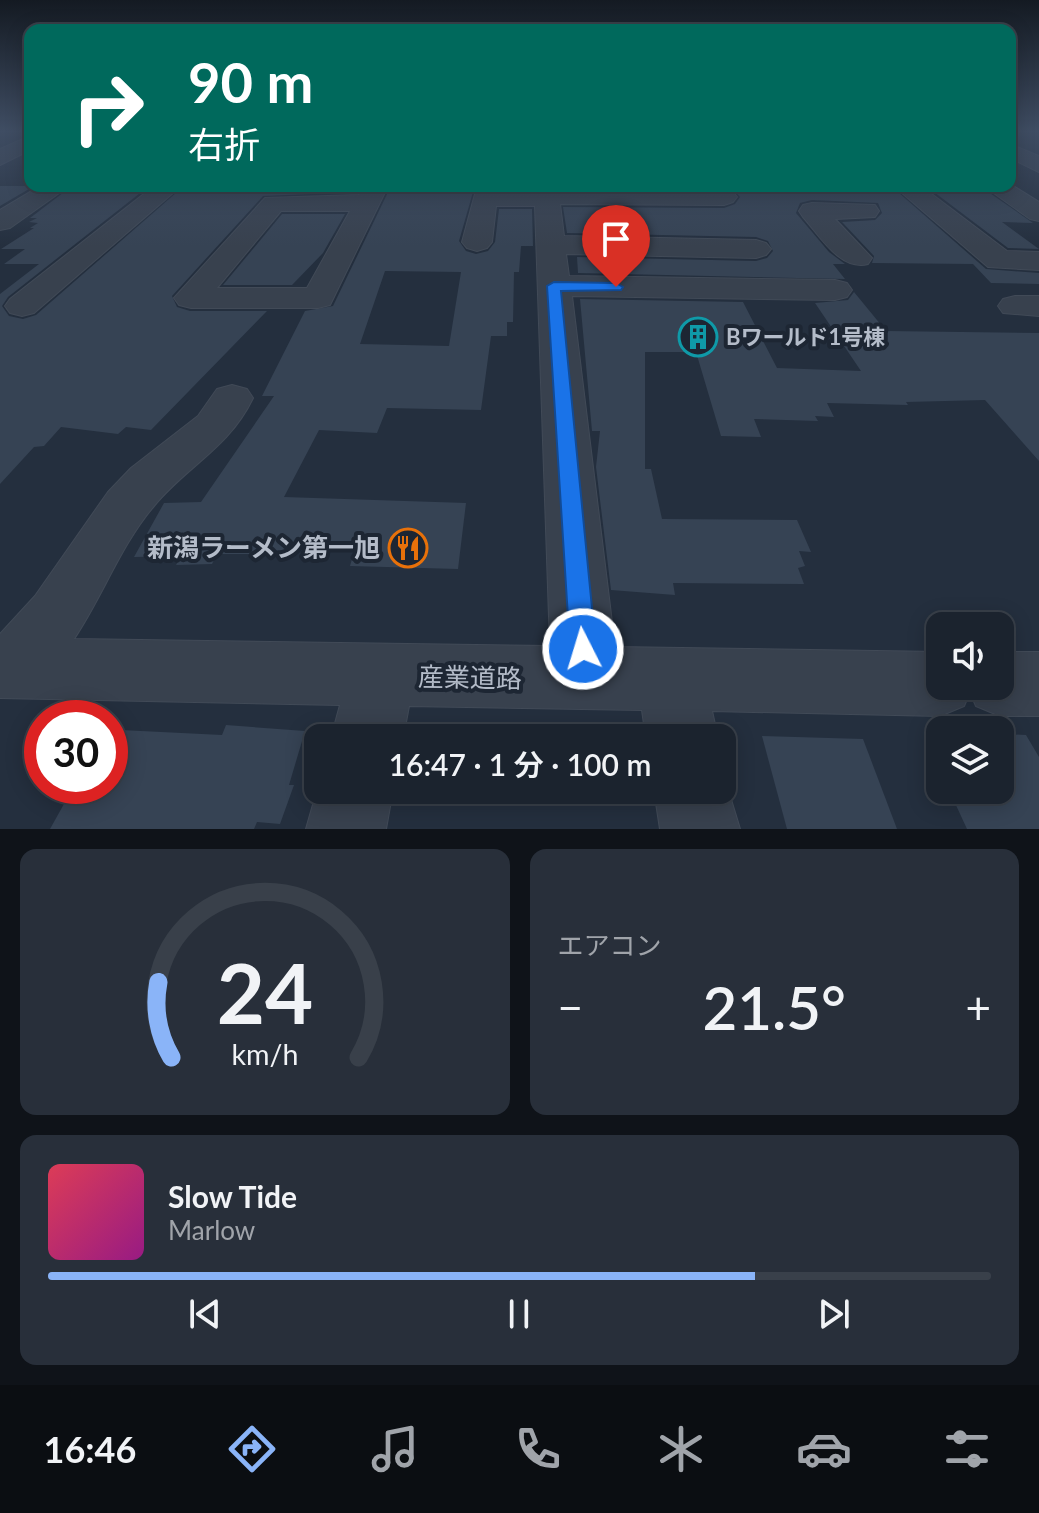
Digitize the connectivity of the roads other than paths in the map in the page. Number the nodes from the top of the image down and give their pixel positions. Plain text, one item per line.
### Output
1 (48, 192) edge
2 (162, 192) edge
3 (721, 192) edge
4 (826, 192) edge
5 (914, 192) edge
6 (1006, 192) edge
7 (546, 193) edge
8 (372, 194) edge
9 (1039, 213) edge
10 (0, 222) edge
11 (477, 242) dead end
12 (857, 258) dead end
13 (1039, 261) edge
14 (552, 266) junction
15 (835, 290) dead end
16 (22, 306) dead end
17 (232, 398) dead end
18 (6, 668) edge
19 (585, 679) junction
20 (1014, 684) edge
21 (1039, 684) edge
22 (926, 685) edge
23 (374, 707) edge
24 (677, 710) edge
25 (352, 804) edge
26 (695, 804) edge
27 (346, 829) edge
28 (700, 829) edge

1 - 10 street
2 - 16 street
3 - 7 street
3 - 14 street
4 - 12 street
5 - 13 street
6 - 9 street
7 - 11 street
7 - 14 street
8 - 8 street
14 - 15 street
14 - 19 street
17 - 18 street
18 - 23 street, 産業道路
19 - 23 street, 産業道路
19 - 24 street, 産業道路
20 - 21 street
22 - 24 street, 産業道路
25 - 27 street
26 - 28 street

